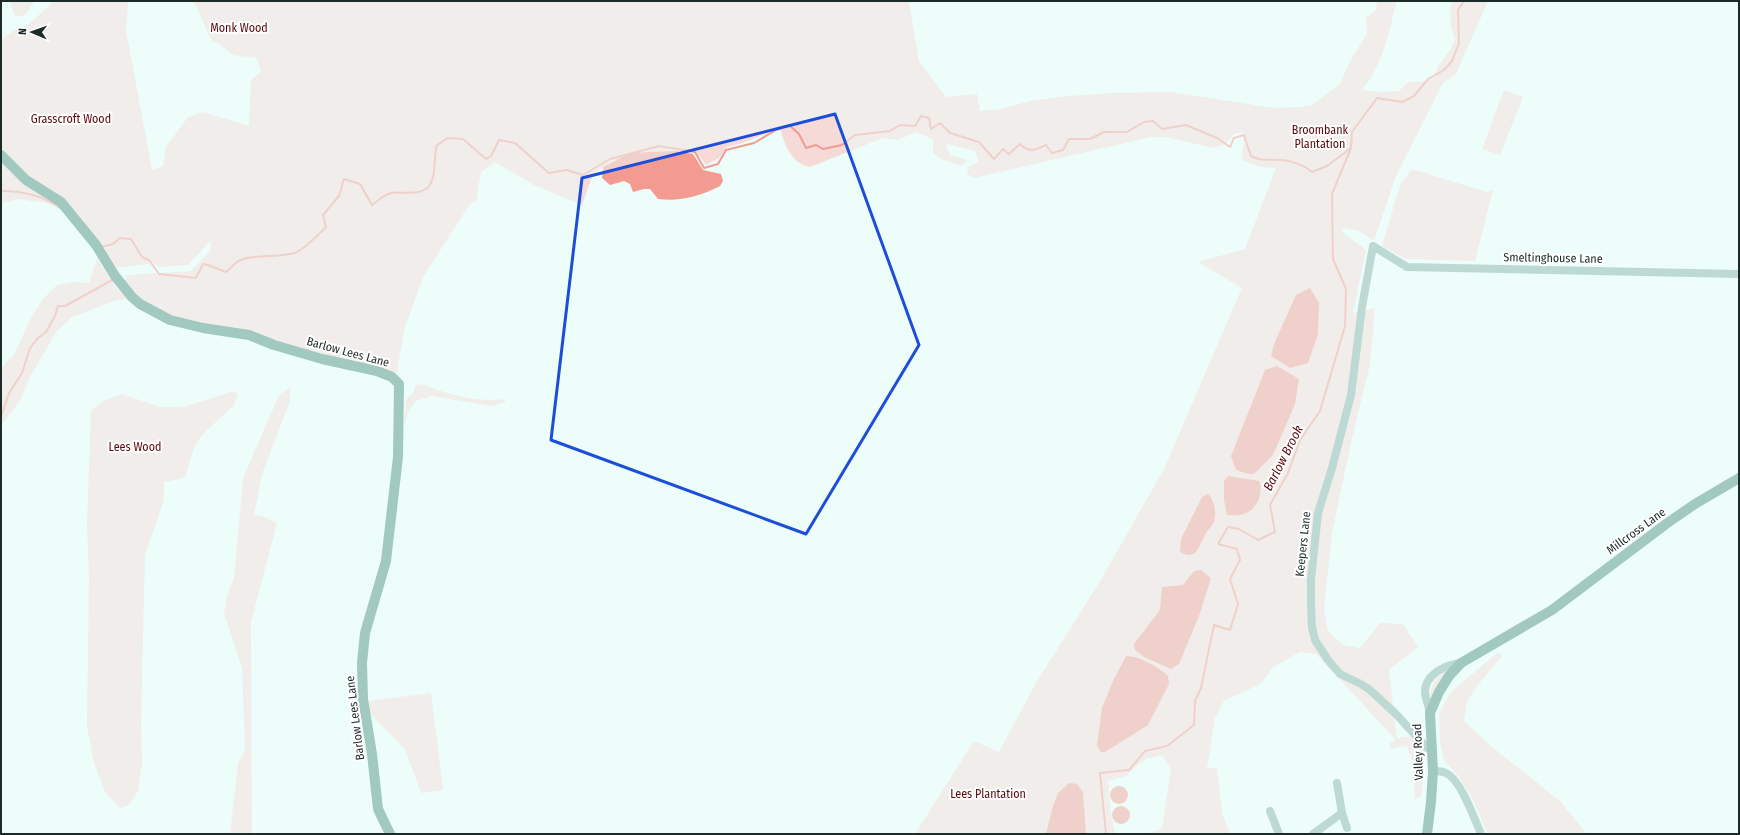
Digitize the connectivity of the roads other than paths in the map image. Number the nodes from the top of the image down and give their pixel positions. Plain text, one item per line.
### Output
1 (1, 155) edge
2 (1373, 246) joint
3 (1739, 274) edge
4 (1739, 478) edge
5 (1552, 610) joint
6 (1462, 663) junction
7 (1430, 713) junction
8 (1432, 747) junction
9 (1433, 771) junction
10 (1337, 783) dead end
11 (1270, 811) dead end
12 (1342, 813) junction
13 (1347, 828) dead end
14 (390, 834) edge
15 (1279, 834) edge
16 (1313, 834) edge
17 (1427, 834) edge
18 (1481, 834) edge

1 - 14 street, Barlow Lees Lane
2 - 3 street, Smeltinghouse Lane
2 - 8 street, Keepers Lane
4 - 5 street, Millcross Lane
5 - 6 street, Valley Road
6 - 7 street, Valley Road
6 - 7 street
7 - 8 street, Valley Road
8 - 9 street, Valley Road
9 - 17 street, Valley Road
9 - 18 street
10 - 12 street
11 - 15 street
12 - 13 street
12 - 16 street

